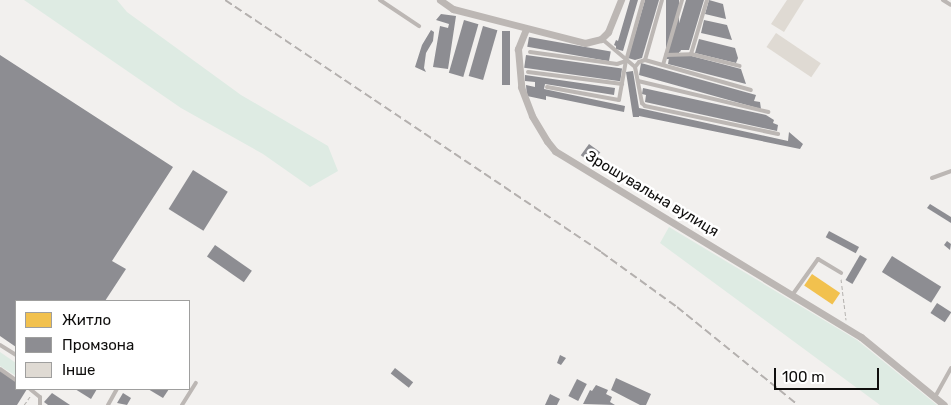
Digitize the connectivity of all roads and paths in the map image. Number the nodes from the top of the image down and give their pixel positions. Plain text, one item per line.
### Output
1 (380, 0) edge
2 (440, 0) edge
3 (621, 0) edge
4 (643, 0) edge
5 (662, 0) edge
6 (682, 0) edge
7 (707, 0) edge
8 (944, 0) edge
9 (951, 5) edge
10 (419, 26) dead end
11 (526, 29) junction
12 (601, 39) junction
13 (530, 52) dead end
14 (691, 54) junction
15 (666, 55) junction
16 (645, 60) junction
17 (626, 61) junction
18 (663, 65) junction
19 (740, 66) dead end
20 (635, 67) junction
21 (528, 72) dead end
22 (638, 81) junction
23 (622, 84) junction
24 (547, 87) dead end
25 (751, 90) dead end
26 (768, 112) dead end
27 (778, 134) dead end
28 (951, 171) edge
29 (932, 178) dead end
30 (841, 274) joint
31 (793, 294) junction
32 (846, 328) junction
33 (0, 345) edge
34 (15, 354) edge
35 (951, 368) edge
36 (0, 369) edge
37 (15, 379) edge
38 (196, 383) dead end
39 (33, 390) edge
40 (117, 390) edge
41 (40, 397) junction
42 (935, 397) junction
43 (24, 405) edge
44 (35, 405) edge
45 (40, 405) edge
46 (108, 405) edge
47 (182, 405) edge
48 (944, 405) edge

1 - 10 lane
2 - 11 street
3 - 12 street
4 - 17 lane
5 - 16 lane
6 - 15 lane
7 - 14 lane
8 - 9 lane
11 - 12 street
11 - 31 street, Зрошувальна вулиця
12 - 17 lane
13 - 17 lane
14 - 15 lane
14 - 19 lane
15 - 18 lane
16 - 18 lane
16 - 20 lane
17 - 20 lane
17 - 23 lane
18 - 25 lane
20 - 22 lane
21 - 23 lane
22 - 26 lane
22 - 27 lane
23 - 24 lane
28 - 29 lane
30 - 31 lane
30 - 32 path
31 - 32 street, Зрошувальна вулиця
32 - 42 street, Зрошувальна вулиця
33 - 34 lane
35 - 42 lane
36 - 37 lane
38 - 47 lane
39 - 41 lane
39 - 43 path
40 - 46 lane
41 - 44 lane
41 - 45 lane
42 - 48 street, Зрошувальна вулиця

